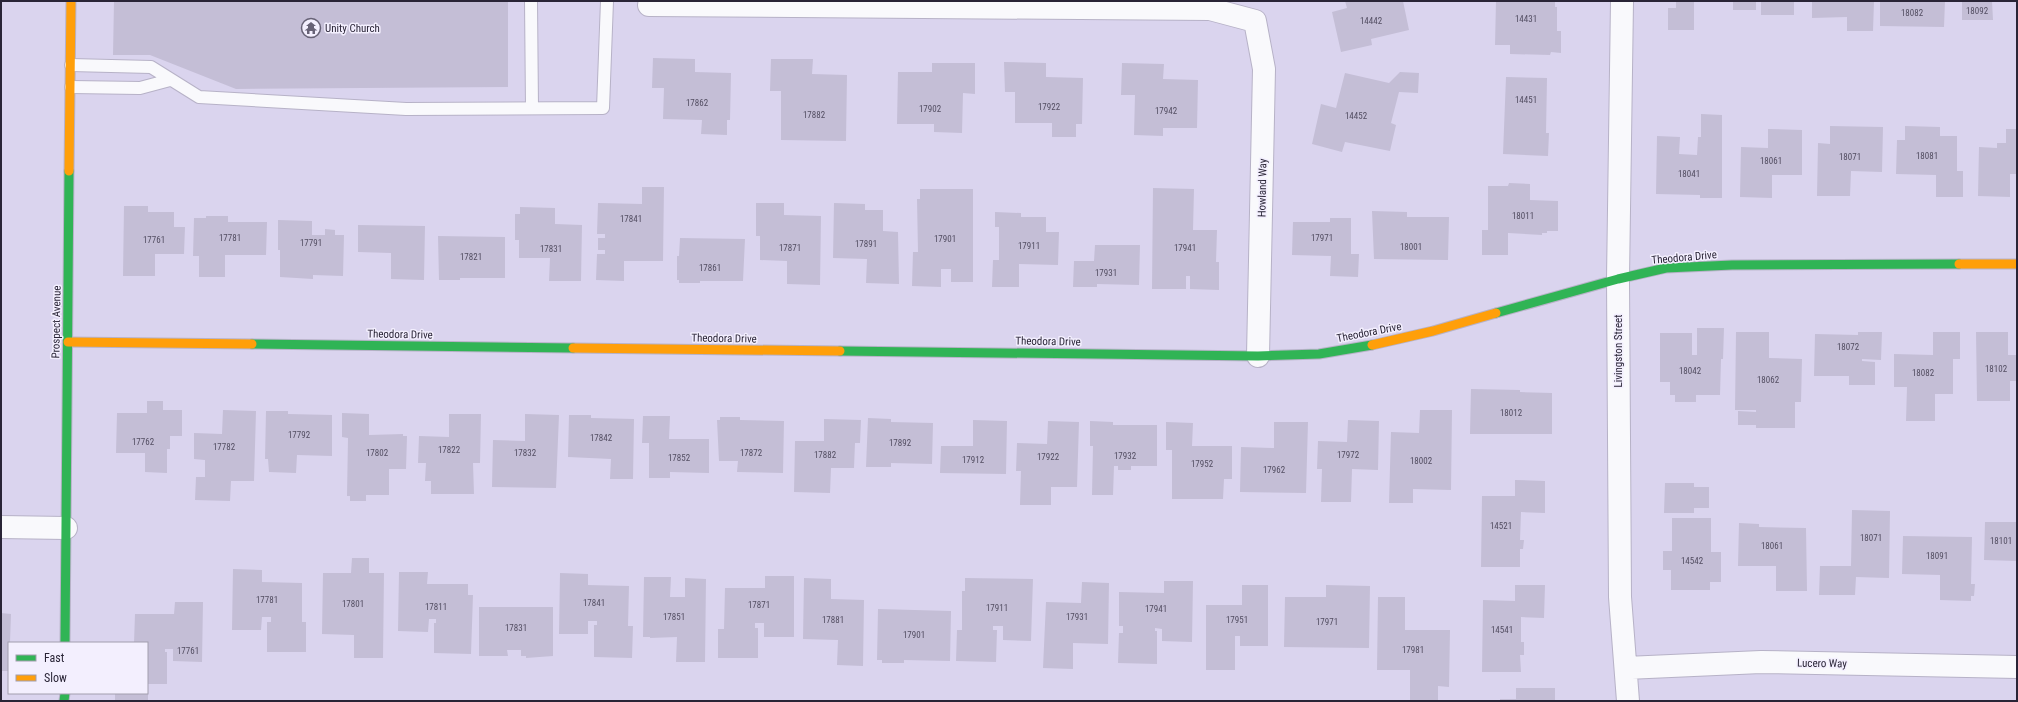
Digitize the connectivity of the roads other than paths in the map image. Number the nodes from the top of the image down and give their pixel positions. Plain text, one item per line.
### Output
1 (71, 1) edge
2 (531, 1) edge
3 (607, 1) edge
4 (1622, 1) edge
5 (649, 5) dead end
6 (71, 65) junction
7 (170, 80) junction
8 (71, 87) junction
9 (532, 108) junction
10 (2017, 264) edge
11 (1618, 279) junction
12 (68, 342) junction
13 (1258, 356) junction
14 (1, 527) edge
15 (66, 528) junction
16 (65, 642) edge
17 (2017, 667) edge
18 (1626, 668) junction
19 (1628, 701) edge

1 - 6 street, Prospect Avenue
2 - 9 lane
3 - 9 lane
4 - 11 street, Livingston Street
5 - 13 street, Howland Way
6 - 7 lane
6 - 8 street, Prospect Avenue
7 - 8 lane
7 - 9 lane
8 - 12 street, Prospect Avenue
10 - 11 street, Theodora Drive
11 - 13 street, Theodora Drive
11 - 18 street, Livingston Street
12 - 13 street, Theodora Drive
12 - 15 street, Prospect Avenue
14 - 15 street
15 - 16 street, Prospect Avenue
17 - 18 street, Lucero Way
18 - 19 street, Livingston Street

